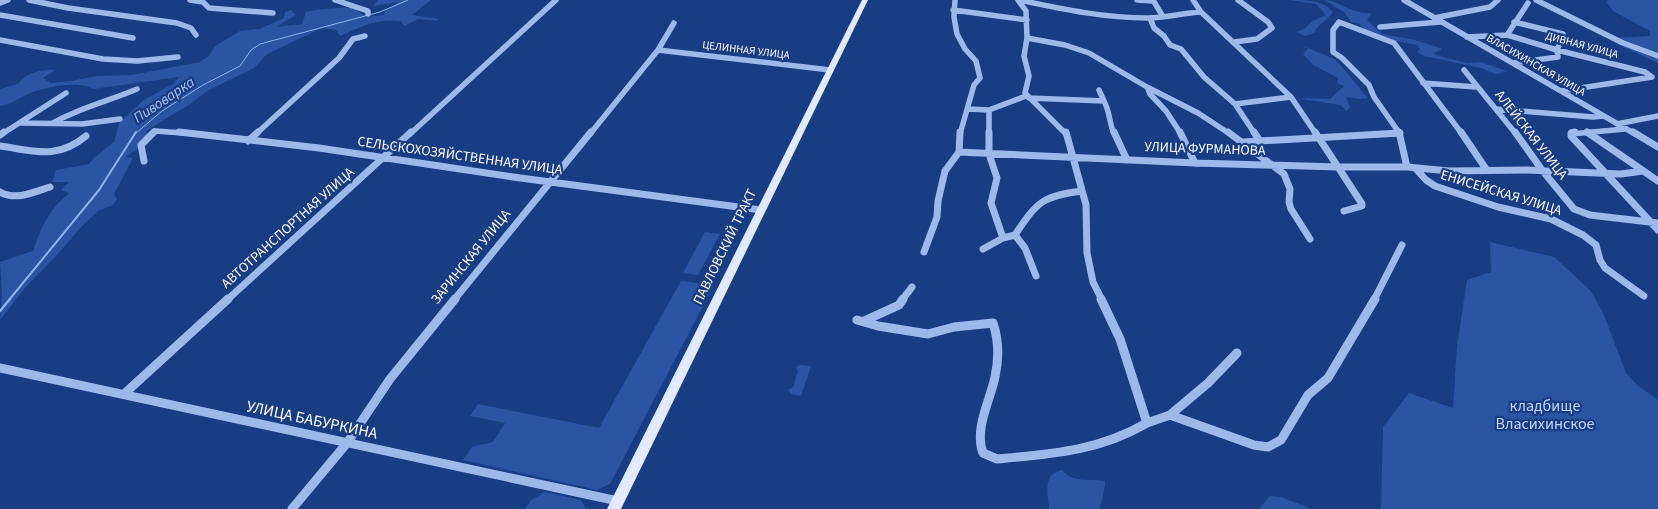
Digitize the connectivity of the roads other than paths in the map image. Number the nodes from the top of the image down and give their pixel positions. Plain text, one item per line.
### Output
1 (8, 0) edge
2 (29, 0) edge
3 (190, 0) edge
4 (335, 0) edge
5 (556, 0) edge
6 (865, 0) edge
7 (955, 0) edge
8 (1018, 0) edge
9 (1137, 0) edge
10 (1193, 0) edge
11 (1238, 0) edge
12 (1404, 0) edge
13 (1498, 0) edge
14 (1536, 0) edge
15 (1153, 1) edge
16 (0, 3) edge
17 (1528, 3) dead end
18 (953, 10) junction
19 (1201, 12) junction
20 (273, 13) dead end
21 (368, 14) dead end
22 (0, 15) edge
23 (1162, 15) junction
24 (1150, 18) junction
25 (1434, 18) junction
26 (1027, 20) junction
27 (1440, 22) junction
28 (1514, 22) junction
29 (674, 23) dead end
30 (1380, 27) dead end
31 (196, 35) dead end
32 (1507, 35) junction
33 (364, 36) dead end
34 (1467, 36) junction
35 (133, 38) dead end
36 (1027, 38) junction
37 (0, 40) edge
38 (1234, 42) junction
39 (658, 50) junction
40 (1557, 50) junction
41 (178, 56) dead end
42 (1658, 56) edge
43 (1513, 63) junction
44 (830, 70) junction
45 (1464, 70) dead end
46 (1423, 83) junction
47 (1476, 87) junction
48 (1147, 88) junction
49 (137, 89) dead end
50 (1099, 90) dead end
51 (1561, 91) junction
52 (66, 93) dead end
53 (1028, 97) junction
54 (1291, 97) junction
55 (1104, 101) junction
56 (1235, 104) junction
57 (968, 109) junction
58 (1496, 109) junction
59 (990, 110) junction
60 (1603, 116) junction
61 (1658, 116) edge
62 (120, 119) dead end
63 (22, 123) junction
64 (53, 123) junction
65 (1617, 124) junction
66 (1626, 129) junction
67 (1587, 132) junction
68 (1400, 133) junction
69 (0, 135) edge
70 (86, 136) dead end
71 (1318, 137) junction
72 (248, 141) junction
73 (1260, 141) junction
74 (1243, 142) junction
75 (0, 146) edge
76 (1658, 148) edge
77 (959, 152) junction
78 (988, 154) junction
79 (385, 157) junction
80 (1072, 158) junction
81 (144, 160) dead end
82 (1128, 160) junction
83 (1195, 163) junction
84 (1273, 165) junction
85 (1338, 166) junction
86 (1407, 167) junction
87 (1416, 169) junction
88 (1486, 169) junction
89 (1542, 170) junction
90 (1643, 171) junction
91 (1605, 174) junction
92 (1658, 181) edge
93 (551, 182) junction
94 (50, 188) dead end
95 (1082, 191) junction
96 (0, 192) edge
97 (761, 210) junction
98 (1344, 211) dead end
99 (1655, 223) edge
100 (1658, 230) edge
101 (1015, 236) junction
102 (1002, 238) junction
103 (1310, 239) dead end
104 (1402, 245) dead end
105 (983, 249) dead end
106 (924, 252) dead end
107 (1036, 276) dead end
108 (912, 287) dead end
109 (1644, 296) dead end
110 (1237, 353) dead end
111 (0, 368) edge
112 (124, 394) junction
113 (1170, 415) junction
114 (1147, 423) junction
115 (347, 443) junction
116 (616, 505) edge
117 (292, 509) edge

1 - 16 street
2 - 31 street
3 - 20 street
4 - 21 street
5 - 79 street, АВТОТРАНСПОРТНАЯ УЛИЦА
6 - 44 main road, ПАВЛОВСКИЙ ТРАКТ
7 - 18 street
8 - 24 street
8 - 26 street
9 - 15 street
10 - 19 street
11 - 38 street
12 - 25 street, ВЛАСИХИНСКАЯ УЛИЦА
13 - 25 street
14 - 42 street
15 - 23 street
17 - 28 street
18 - 26 street
18 - 57 street
19 - 23 street
19 - 38 street
22 - 35 street
23 - 24 street
24 - 56 street
25 - 27 street, ВЛАСИХИНСКАЯ УЛИЦА
26 - 36 street
27 - 30 street
27 - 34 street, ВЛАСИХИНСКАЯ УЛИЦА
28 - 32 street
28 - 40 street
29 - 39 street, ЗАРИНСКАЯ УЛИЦА
32 - 34 street, ДИВНАЯ УЛИЦА
32 - 40 street, ДИВНАЯ УЛИЦА
33 - 72 street
34 - 43 street, ВЛАСИХИНСКАЯ УЛИЦА
36 - 48 street
36 - 53 street
37 - 41 street
38 - 54 street
39 - 44 street, ЦЕЛИННАЯ УЛИЦА
39 - 93 street, ЗАРИНСКАЯ УЛИЦА
40 - 43 street
40 - 51 street, ДИВНАЯ УЛИЦА
43 - 51 street, ВЛАСИХИНСКАЯ УЛИЦА
44 - 97 main road, ПАВЛОВСКИЙ ТРАКТ
45 - 47 street, АЛЕЙСКАЯ УЛИЦА
46 - 47 street
46 - 68 street
46 - 88 street
47 - 58 street, АЛЕЙСКАЯ УЛИЦА
48 - 74 street
48 - 83 street
49 - 64 street
50 - 55 street
51 - 60 street, ВЛАСИХИНСКАЯ УЛИЦА
52 - 63 street
53 - 55 street
53 - 59 street
53 - 80 street
54 - 56 street
54 - 71 street
55 - 82 street
56 - 73 street
57 - 59 street
57 - 77 street
58 - 60 street
58 - 89 street, АЛЕЙСКАЯ УЛИЦА
59 - 78 street
60 - 65 street, ВЛАСИХИНСКАЯ УЛИЦА
61 - 65 street
62 - 64 street
63 - 64 street
63 - 69 street
65 - 66 street, ВЛАСИХИНСКАЯ УЛИЦА
66 - 67 street
66 - 76 street, ВЛАСИХИНСКАЯ УЛИЦА
67 - 90 street
67 - 91 street
68 - 71 street
68 - 86 street
70 - 75 street
71 - 73 street
71 - 85 street
72 - 79 street, СЕЛЬСКОХОЗЯЙСТВЕННАЯ УЛИЦА
72 - 81 street, СЕЛЬСКОХОЗЯЙСТВЕННАЯ УЛИЦА
73 - 74 street
74 - 84 street
77 - 78 street, УЛИЦА ФУРМАНОВА
77 - 106 street
78 - 80 street, УЛИЦА ФУРМАНОВА
78 - 102 street
79 - 93 street, СЕЛЬСКОХОЗЯЙСТВЕННАЯ УЛИЦА
79 - 112 street, АВТОТРАНСПОРТНАЯ УЛИЦА
80 - 82 street, УЛИЦА ФУРМАНОВА
80 - 95 street
82 - 83 street, УЛИЦА ФУРМАНОВА
83 - 84 street, УЛИЦА ФУРМАНОВА
84 - 85 street, УЛИЦА ФУРМАНОВА
84 - 103 street
85 - 86 street, УЛИЦА ФУРМАНОВА
85 - 98 street
86 - 87 street, УЛИЦА ФУРМАНОВА
87 - 88 street, УЛИЦА ФУРМАНОВА
87 - 109 street, ЕНИСЕЙСКАЯ УЛИЦА
88 - 89 street, УЛИЦА ФУРМАНОВА
89 - 91 street, УЛИЦА ФУРМАНОВА
89 - 99 street, АЛЕЙСКАЯ УЛИЦА
90 - 91 street, УЛИЦА ФУРМАНОВА
90 - 92 street
91 - 99 street
93 - 97 street, СЕЛЬСКОХОЗЯЙСТВЕННАЯ УЛИЦА
93 - 115 street, ЗАРИНСКАЯ УЛИЦА
94 - 96 street
95 - 101 street
95 - 114 street
97 - 116 main road, ПАВЛОВСКИЙ ТРАКТ
99 - 100 street
101 - 102 street
101 - 107 street
102 - 105 street
104 - 113 street
108 - 114 street
110 - 113 street
111 - 112 street, УЛИЦА БАБУРКИНА
112 - 115 street, УЛИЦА БАБУРКИНА
113 - 114 street
115 - 116 street, УЛИЦА БАБУРКИНА
115 - 117 street, ЗАРИНСКАЯ УЛИЦА

